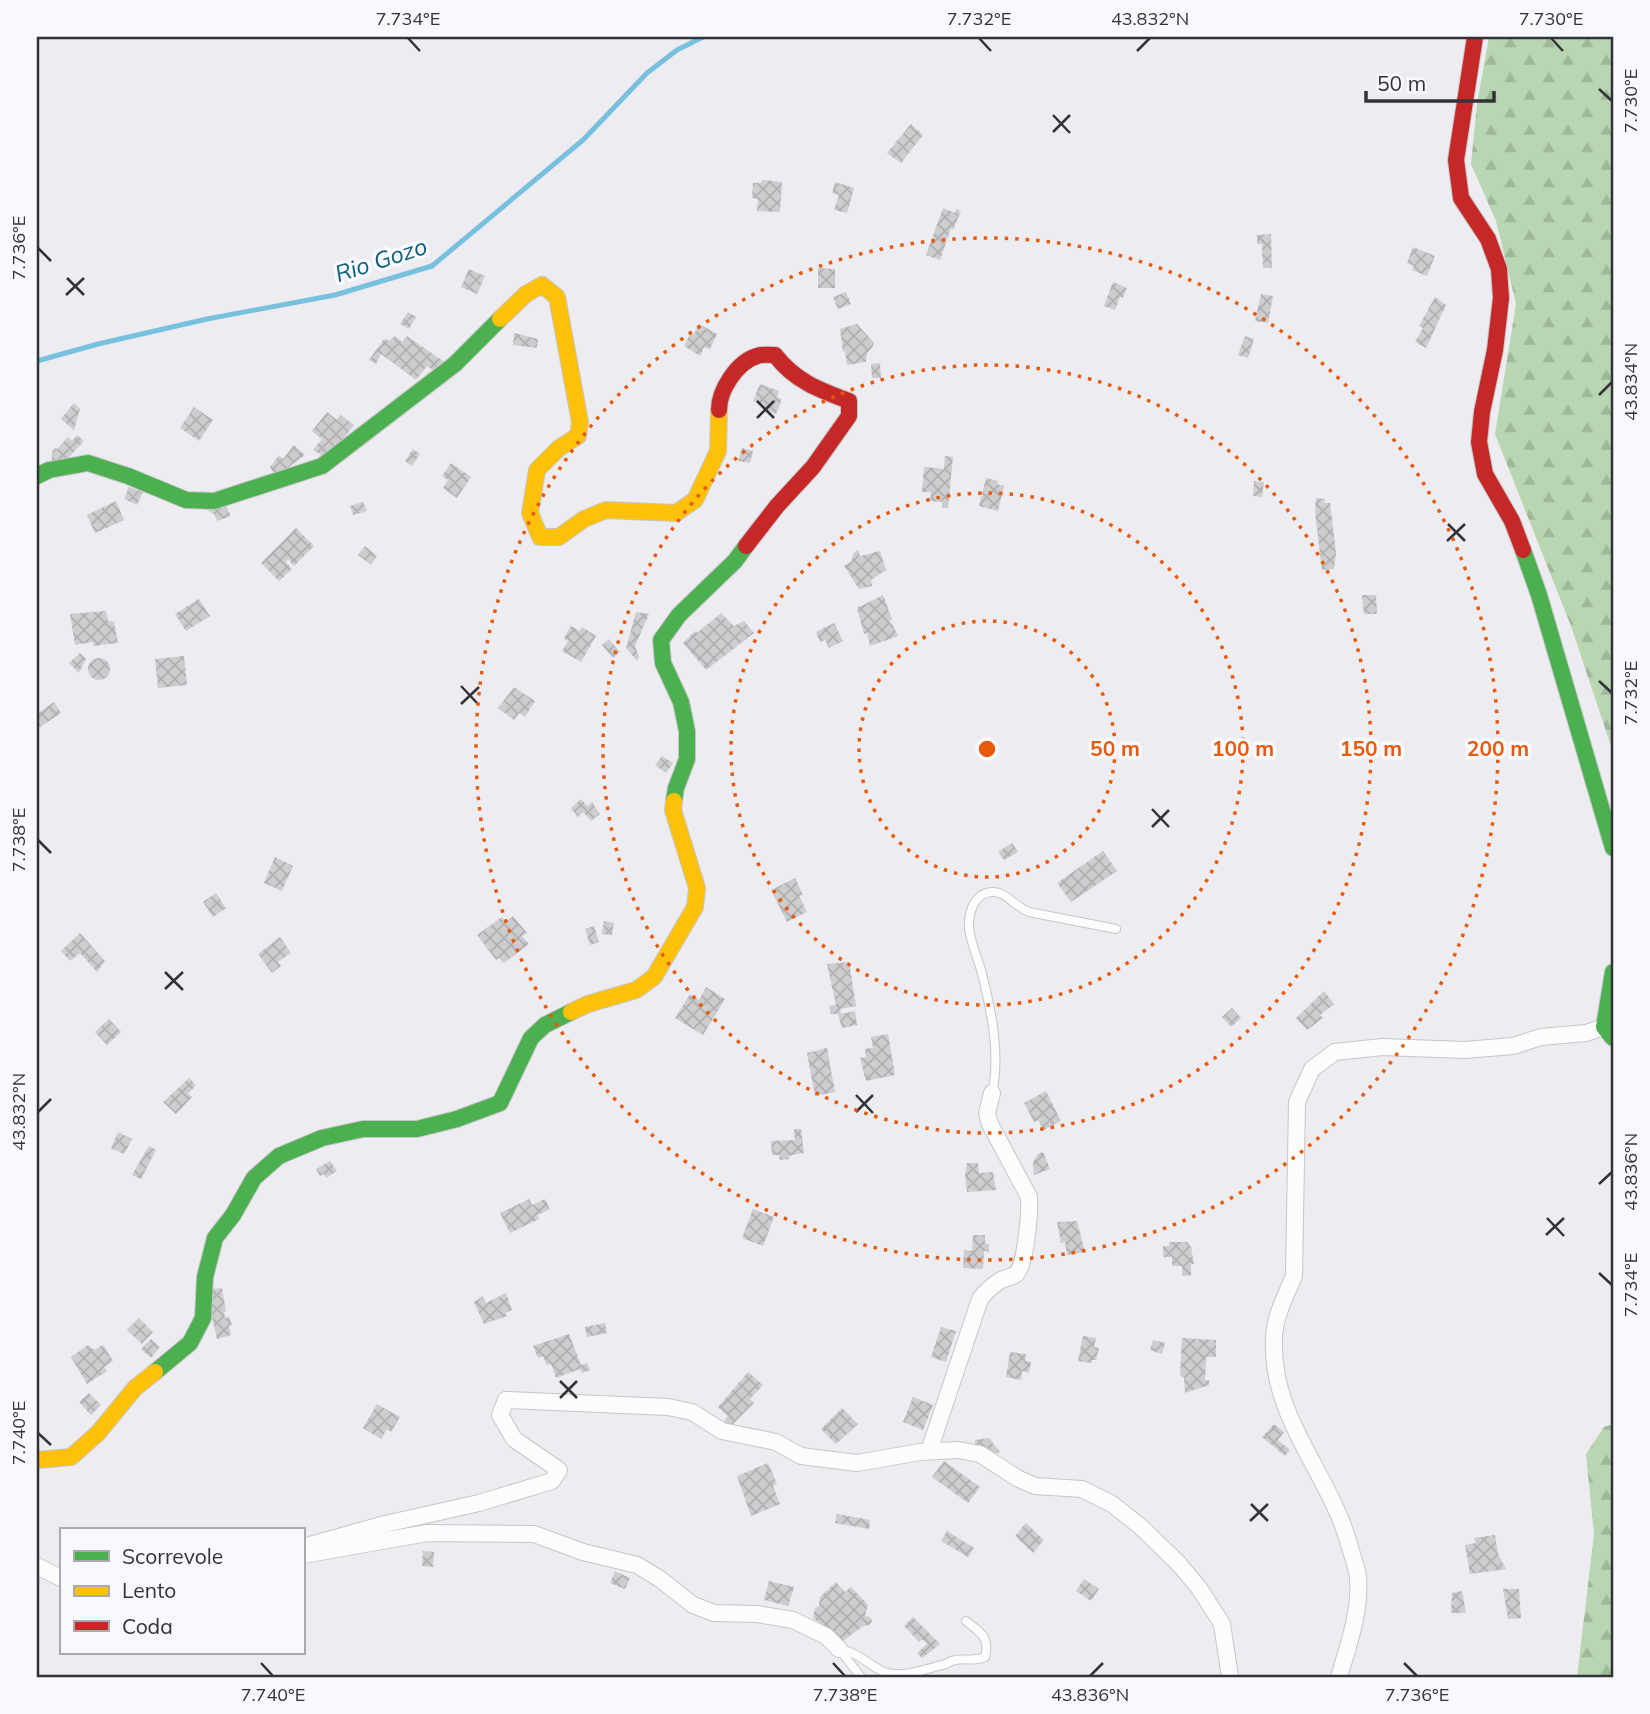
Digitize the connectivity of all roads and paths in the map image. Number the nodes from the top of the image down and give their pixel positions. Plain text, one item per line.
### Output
1 (1475, 37) edge
2 (37, 476) edge
3 (1613, 848) edge
4 (1116, 929) dead end
5 (1613, 972) edge
6 (1609, 1032) edge
7 (992, 1093) joint
8 (929, 1451) junction
9 (37, 1460) edge
10 (304, 1546) edge
11 (304, 1555) edge
12 (37, 1566) edge
13 (60, 1578) edge
14 (966, 1620) dead end
15 (838, 1649) junction
16 (860, 1677) edge
17 (1230, 1677) edge
18 (1339, 1677) edge

1 - 3 street
2 - 9 street
4 - 7 lane
5 - 6 street
6 - 18 street
7 - 8 street
8 - 10 street
8 - 17 street
11 - 15 street
12 - 13 street
14 - 15 lane
15 - 16 lane

